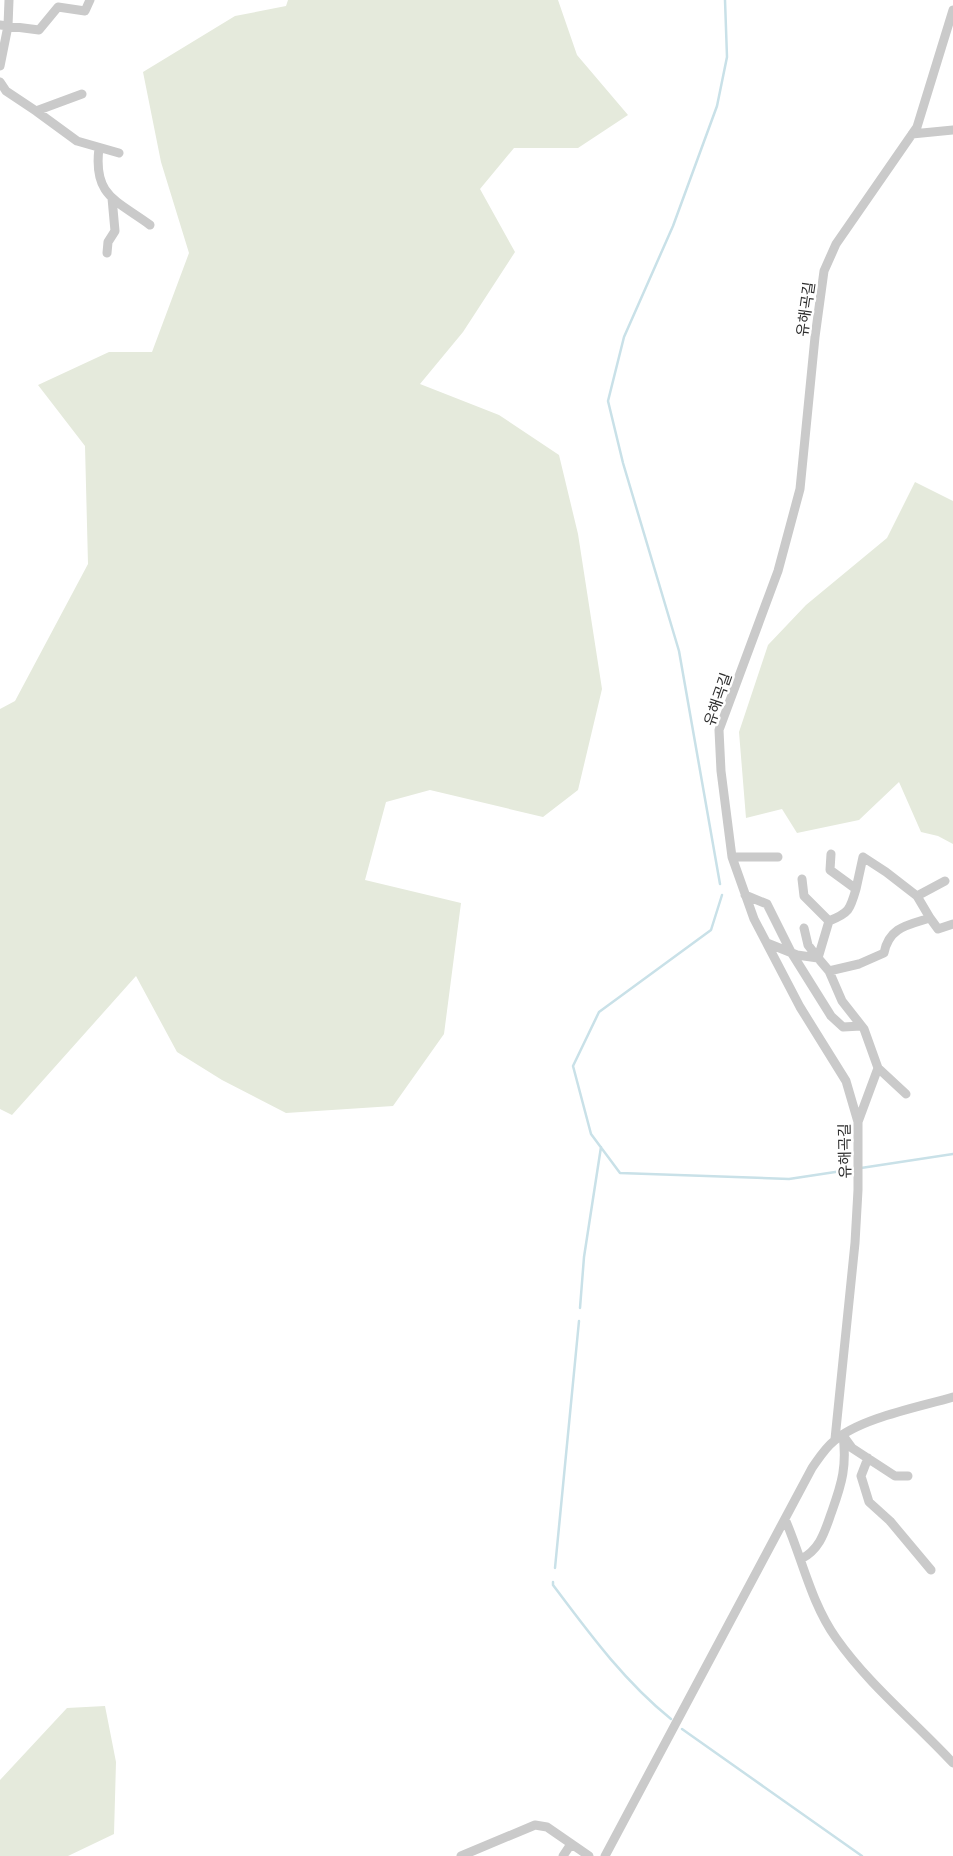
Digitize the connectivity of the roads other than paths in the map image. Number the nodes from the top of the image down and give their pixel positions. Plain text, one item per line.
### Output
1 (9, 0) edge
2 (90, 0) edge
3 (953, 10) edge
4 (4, 25) edge
5 (0, 66) edge
6 (0, 82) edge
7 (82, 94) dead end
8 (36, 111) junction
9 (953, 130) edge
10 (912, 134) junction
11 (99, 148) junction
12 (119, 153) dead end
13 (112, 198) junction
14 (150, 225) dead end
15 (107, 253) dead end
16 (831, 854) dead end
17 (732, 857) junction
18 (778, 857) dead end
19 (802, 879) dead end
20 (945, 881) dead end
21 (856, 890) junction
22 (745, 895) junction
23 (917, 896) junction
24 (930, 918) junction
25 (829, 921) junction
26 (953, 924) edge
27 (804, 928) dead end
28 (767, 942) junction
29 (791, 952) junction
30 (818, 958) junction
31 (829, 971) junction
32 (861, 1026) junction
33 (878, 1068) junction
34 (906, 1094) dead end
35 (858, 1122) junction
36 (953, 1397) edge
37 (839, 1437) junction
38 (868, 1458) junction
39 (908, 1476) dead end
40 (785, 1519) junction
41 (801, 1559) junction
42 (931, 1570) dead end
43 (953, 1763) edge
44 (571, 1844) junction
45 (461, 1856) edge
46 (564, 1856) edge
47 (589, 1856) edge
48 (605, 1856) edge

1 - 4 street
2 - 4 street
3 - 10 street, 유해곡길
4 - 5 street
6 - 8 street
7 - 8 street
8 - 11 street
9 - 10 street
10 - 17 street, 유해곡길
11 - 12 street
11 - 13 street
13 - 14 street
13 - 15 street
16 - 21 street
17 - 18 street
17 - 22 street, 유해곡길
19 - 25 street
20 - 23 street
21 - 23 street
21 - 25 street
22 - 28 street, 유해곡길
22 - 29 street
23 - 24 street
24 - 26 street
24 - 31 street
25 - 30 street
27 - 30 street
28 - 29 street
28 - 35 street, 유해곡길
29 - 30 street
29 - 32 street
30 - 31 street
31 - 32 street
32 - 33 street
33 - 34 street
33 - 35 street
35 - 37 street, 유해곡길
36 - 37 street
37 - 38 street
37 - 40 street
37 - 41 street, 유해곡길
38 - 39 street
38 - 42 street
40 - 41 street
40 - 48 street
41 - 43 street
44 - 45 street
44 - 46 street
44 - 47 street

